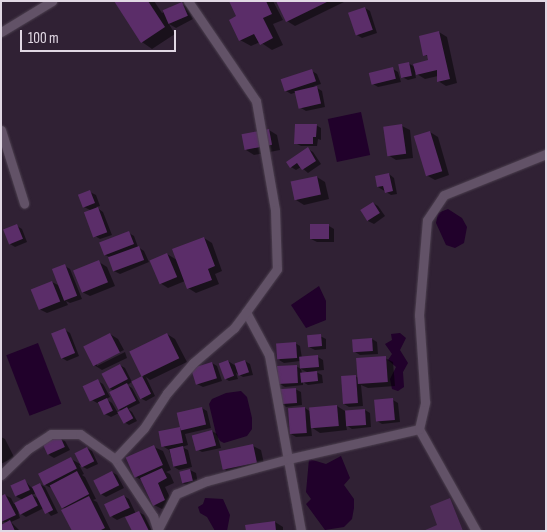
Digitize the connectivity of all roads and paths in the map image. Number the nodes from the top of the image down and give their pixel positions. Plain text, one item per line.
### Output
1 (52, 1) edge
2 (188, 1) edge
3 (1, 32) edge
4 (1, 130) edge
5 (546, 154) edge
6 (24, 203) dead end
7 (246, 312) junction
8 (419, 429) junction
9 (115, 459) junction
10 (288, 460) junction
11 (1, 475) edge
12 (157, 529) edge
13 (301, 531) edge
14 (476, 531) edge

1 - 3 street
2 - 7 street
4 - 6 street
5 - 8 street
7 - 9 street
7 - 10 street
8 - 10 street
8 - 14 street
9 - 11 street
9 - 12 street
10 - 12 street
10 - 13 street

